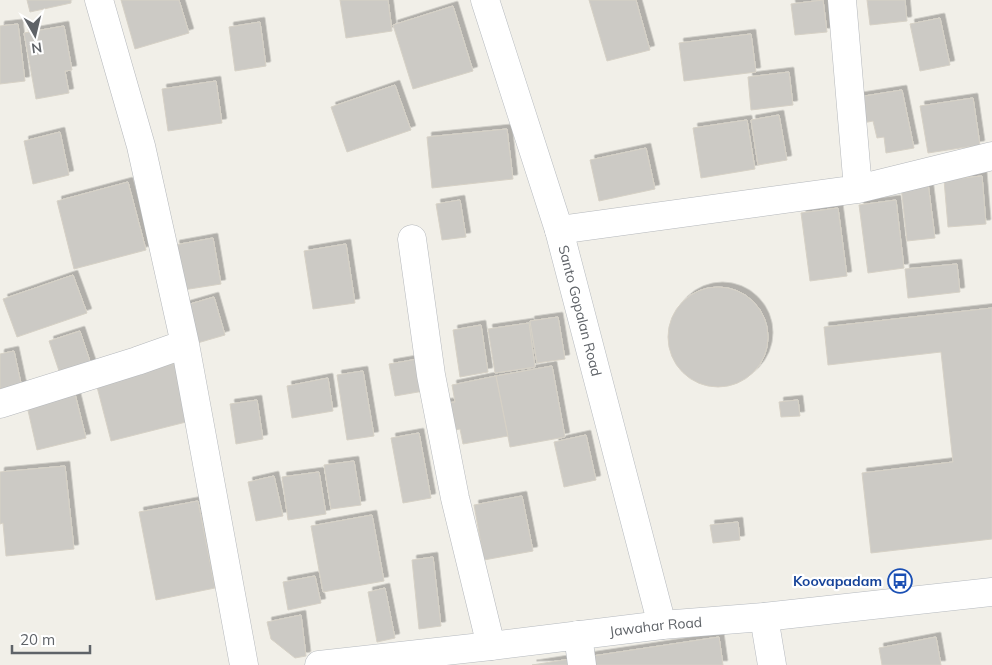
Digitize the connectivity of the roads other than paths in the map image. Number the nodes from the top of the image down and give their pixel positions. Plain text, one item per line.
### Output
1 (99, 0) edge
2 (485, 0) edge
3 (842, 0) edge
4 (992, 156) edge
5 (858, 190) junction
6 (559, 230) junction
7 (412, 239) dead end
8 (185, 344) junction
9 (0, 404) edge
10 (992, 592) edge
11 (764, 617) junction
12 (662, 625) junction
13 (578, 635) junction
14 (491, 646) junction
15 (244, 665) edge
16 (319, 665) edge
17 (582, 665) edge
18 (772, 665) edge

1 - 8 street
2 - 6 street, Santo Gopalan Road
3 - 5 street
4 - 5 street
5 - 6 street
6 - 12 street, Santo Gopalan Road
7 - 14 street
8 - 9 street
8 - 15 street
10 - 11 street, Jawahar Road
11 - 12 street, Jawahar Road
11 - 18 street
12 - 13 street, Jawahar Road
13 - 14 street, Jawahar Road
13 - 17 street
14 - 16 street, Jawahar Road

